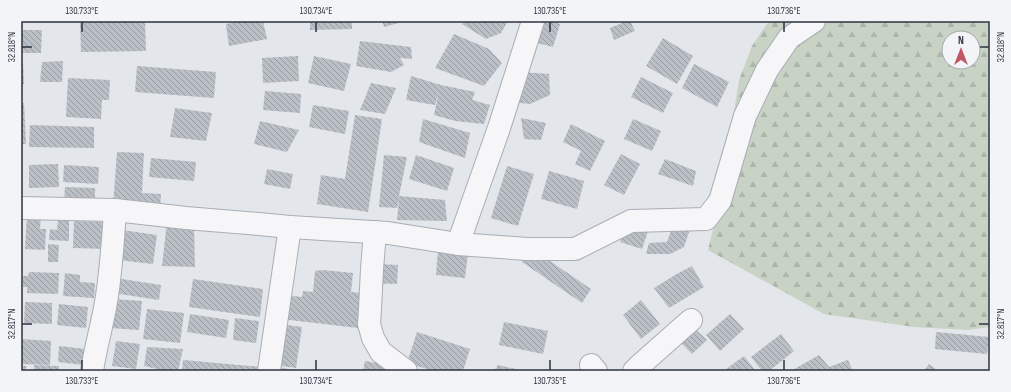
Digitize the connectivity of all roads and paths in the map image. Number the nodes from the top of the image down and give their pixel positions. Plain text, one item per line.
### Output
1 (533, 21) edge
2 (814, 21) edge
3 (21, 208) edge
4 (115, 210) junction
5 (290, 227) junction
6 (375, 232) junction
7 (458, 244) junction
8 (691, 320) dead end
9 (92, 371) edge
10 (269, 371) edge
11 (406, 371) edge
12 (634, 371) edge

1 - 7 street
2 - 7 street
3 - 4 street
4 - 5 street
4 - 9 street
5 - 6 street
5 - 10 street
6 - 7 street
6 - 11 street
8 - 12 street

